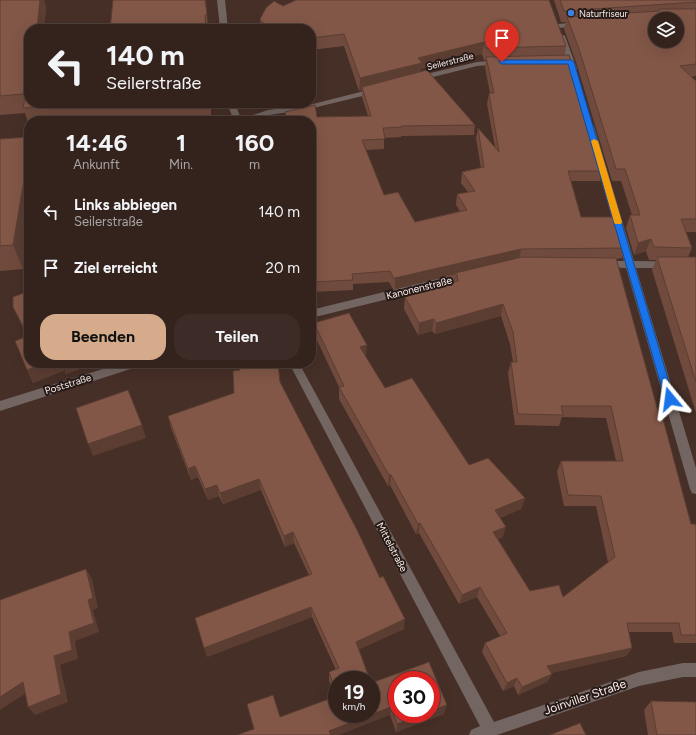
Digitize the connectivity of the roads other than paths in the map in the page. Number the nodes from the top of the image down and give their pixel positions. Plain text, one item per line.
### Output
1 (221, 0) edge
2 (223, 24) edge
3 (587, 24) edge
4 (510, 62) edge
5 (575, 76) edge
6 (408, 82) edge
7 (385, 87) edge
8 (316, 105) edge
9 (301, 108) edge
10 (257, 116) edge
11 (588, 120) edge
12 (593, 264) edge
13 (630, 264) junction
14 (696, 265) edge
15 (474, 274) edge
16 (316, 313) edge
17 (120, 368) edge
18 (297, 368) edge
19 (0, 406) edge
20 (696, 489) edge
21 (696, 670) edge
22 (490, 730) junction
23 (476, 735) edge

1 - 2 street
3 - 5 street
4 - 6 street, Seilerstraße
7 - 8 street
9 - 10 street
11 - 13 street
12 - 13 street
13 - 14 street
13 - 20 street
15 - 16 street, Kanonenstraße
17 - 19 street, Poststraße
18 - 22 street, Mittelstraße
21 - 22 street, Joinviller Straße
22 - 23 street, Joinviller Straße

